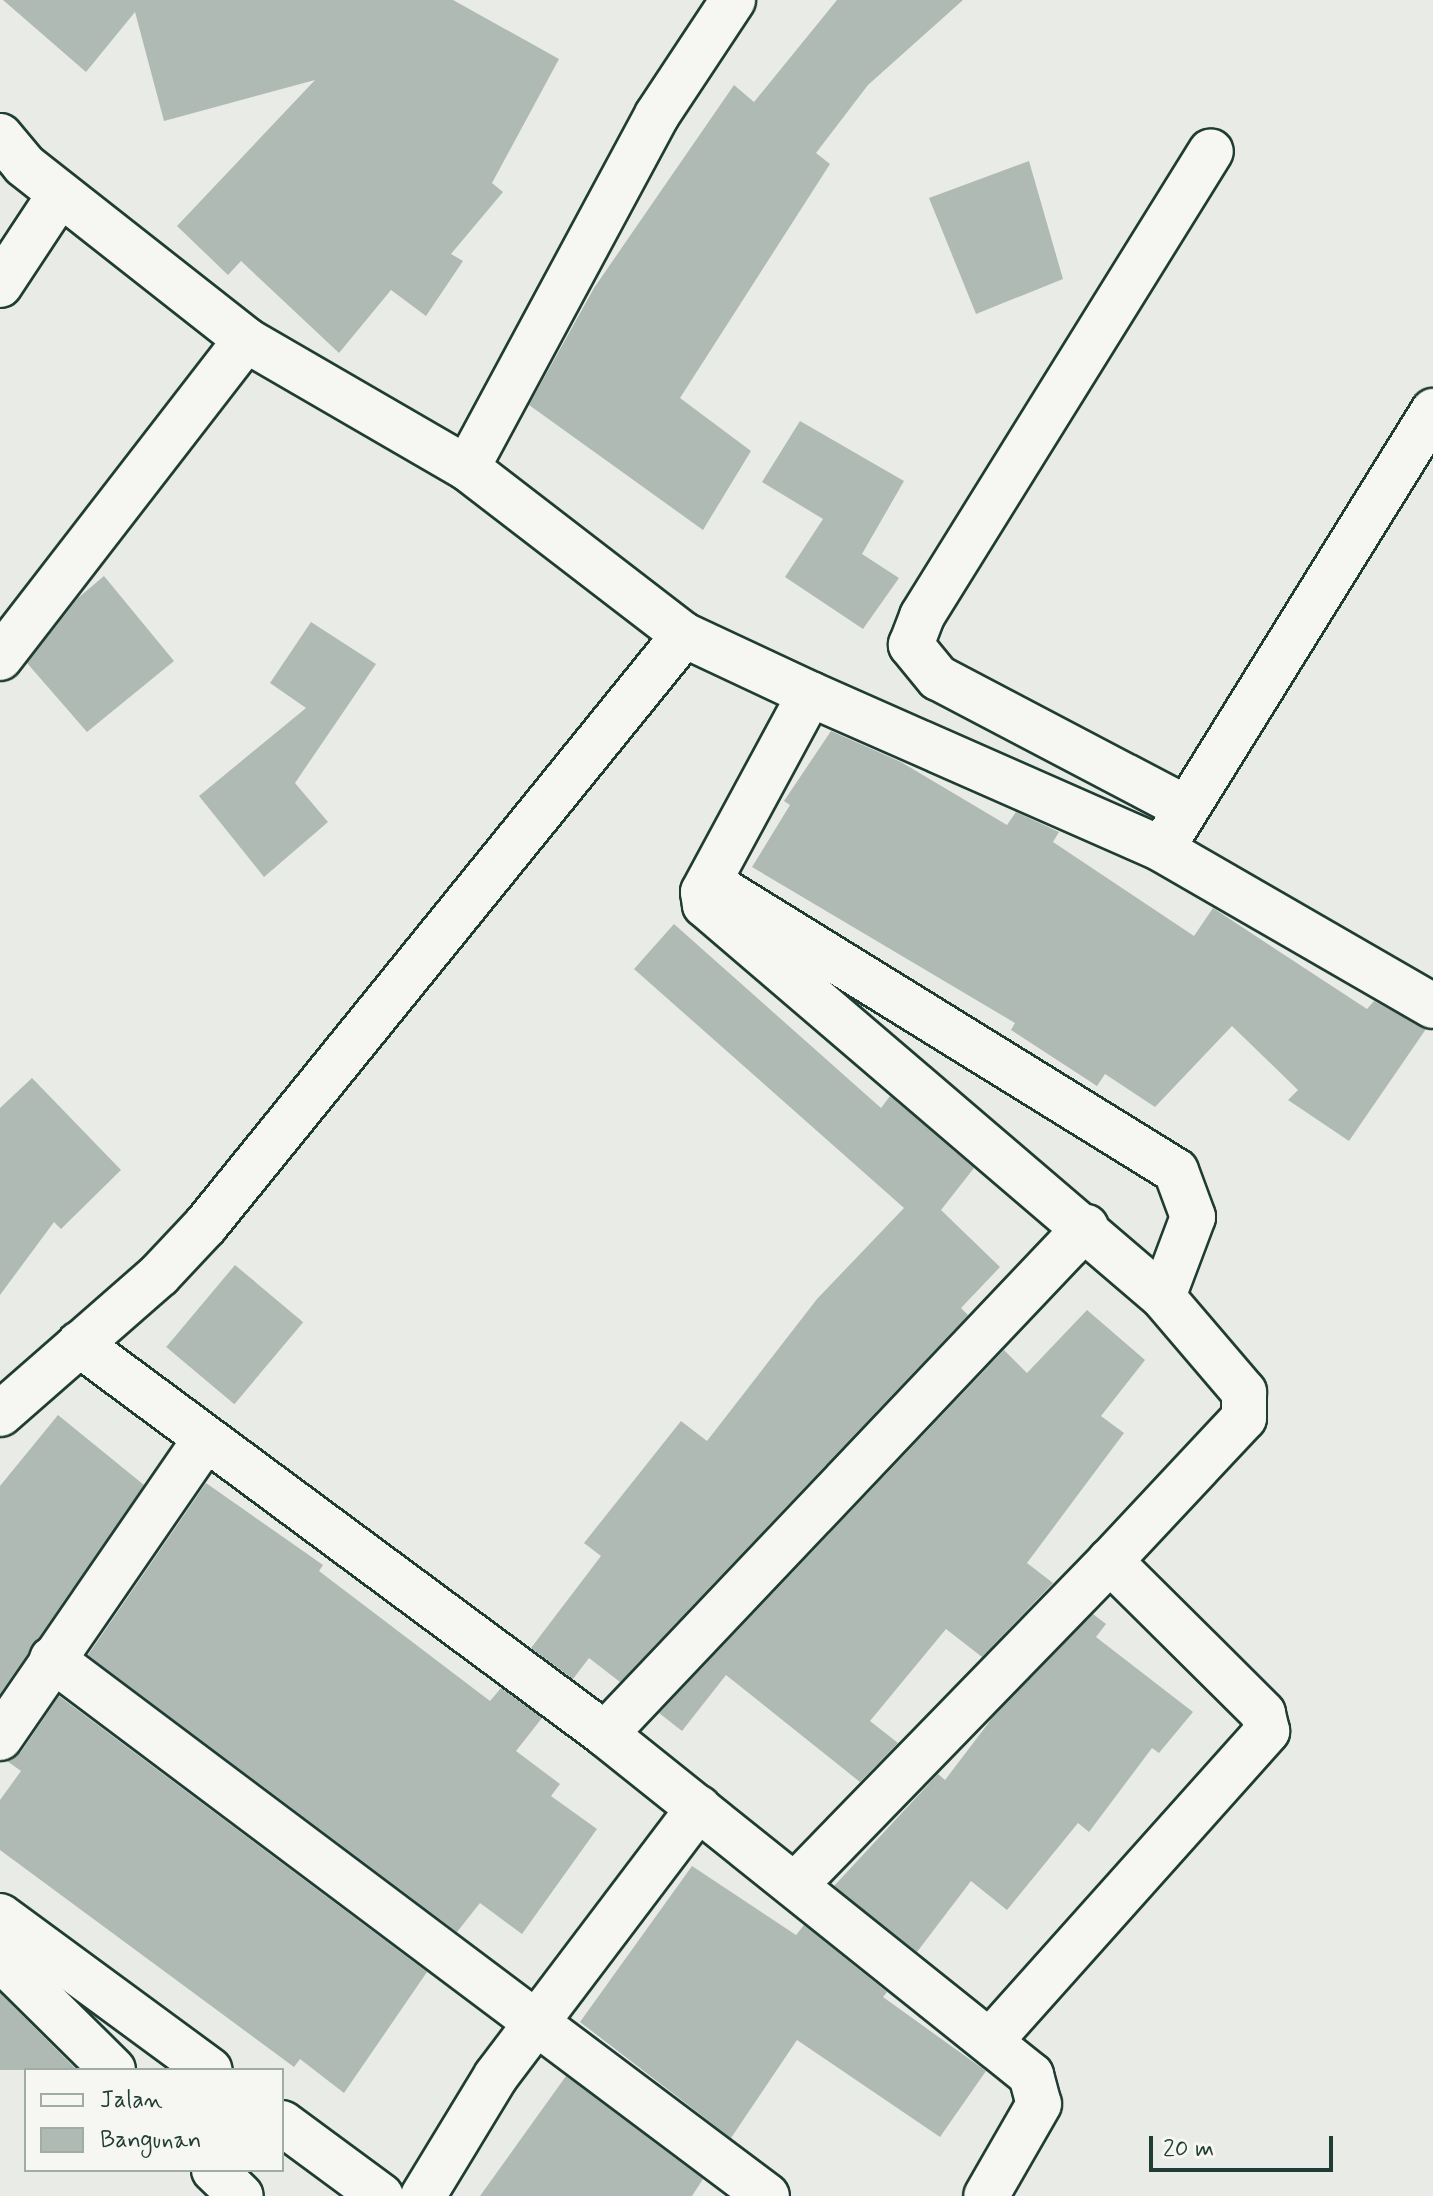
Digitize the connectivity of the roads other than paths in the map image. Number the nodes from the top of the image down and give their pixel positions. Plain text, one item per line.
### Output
1 (733, 0) edge
2 (0, 136) edge
3 (1211, 151) dead end
4 (60, 194) junction
5 (0, 285) edge
6 (246, 340) junction
7 (1433, 411) edge
8 (467, 468) junction
9 (8, 630) edge
10 (684, 635) junction
11 (810, 694) junction
12 (1186, 808) junction
13 (1161, 849) junction
14 (708, 881) junction
15 (1433, 1006) edge
16 (1086, 1227) junction
17 (1163, 1297) junction
18 (79, 1344) junction
19 (0, 1414) edge
20 (205, 1440) junction
21 (1110, 1561) junction
22 (52, 1659) junction
23 (605, 1734) junction
24 (0, 1738) edge
25 (699, 1808) junction
26 (796, 1884) junction
27 (0, 1916) edge
28 (0, 1958) edge
29 (534, 2025) junction
30 (992, 2039) junction
31 (111, 2068) edge
32 (207, 2068) edge
33 (284, 2124) edge
34 (216, 2172) edge
35 (241, 2196) edge
36 (381, 2196) edge
37 (423, 2196) edge
38 (767, 2196) edge
39 (986, 2196) edge

1 - 8 street
2 - 4 street
3 - 12 street
4 - 5 street
4 - 6 street
6 - 8 street
6 - 9 street
7 - 12 street
8 - 10 street
10 - 11 street
10 - 18 street
11 - 13 street
11 - 14 street
12 - 13 street
13 - 15 street
14 - 16 street
14 - 17 street
16 - 17 street
16 - 23 street
17 - 21 street
18 - 19 street
18 - 20 street
20 - 22 street
20 - 23 street
21 - 26 street
21 - 30 street
22 - 24 street
22 - 29 street
23 - 25 street
25 - 26 street
25 - 29 street
26 - 30 street
27 - 32 street
28 - 31 street
29 - 37 street
29 - 38 street
30 - 39 street
33 - 36 street
34 - 35 street

